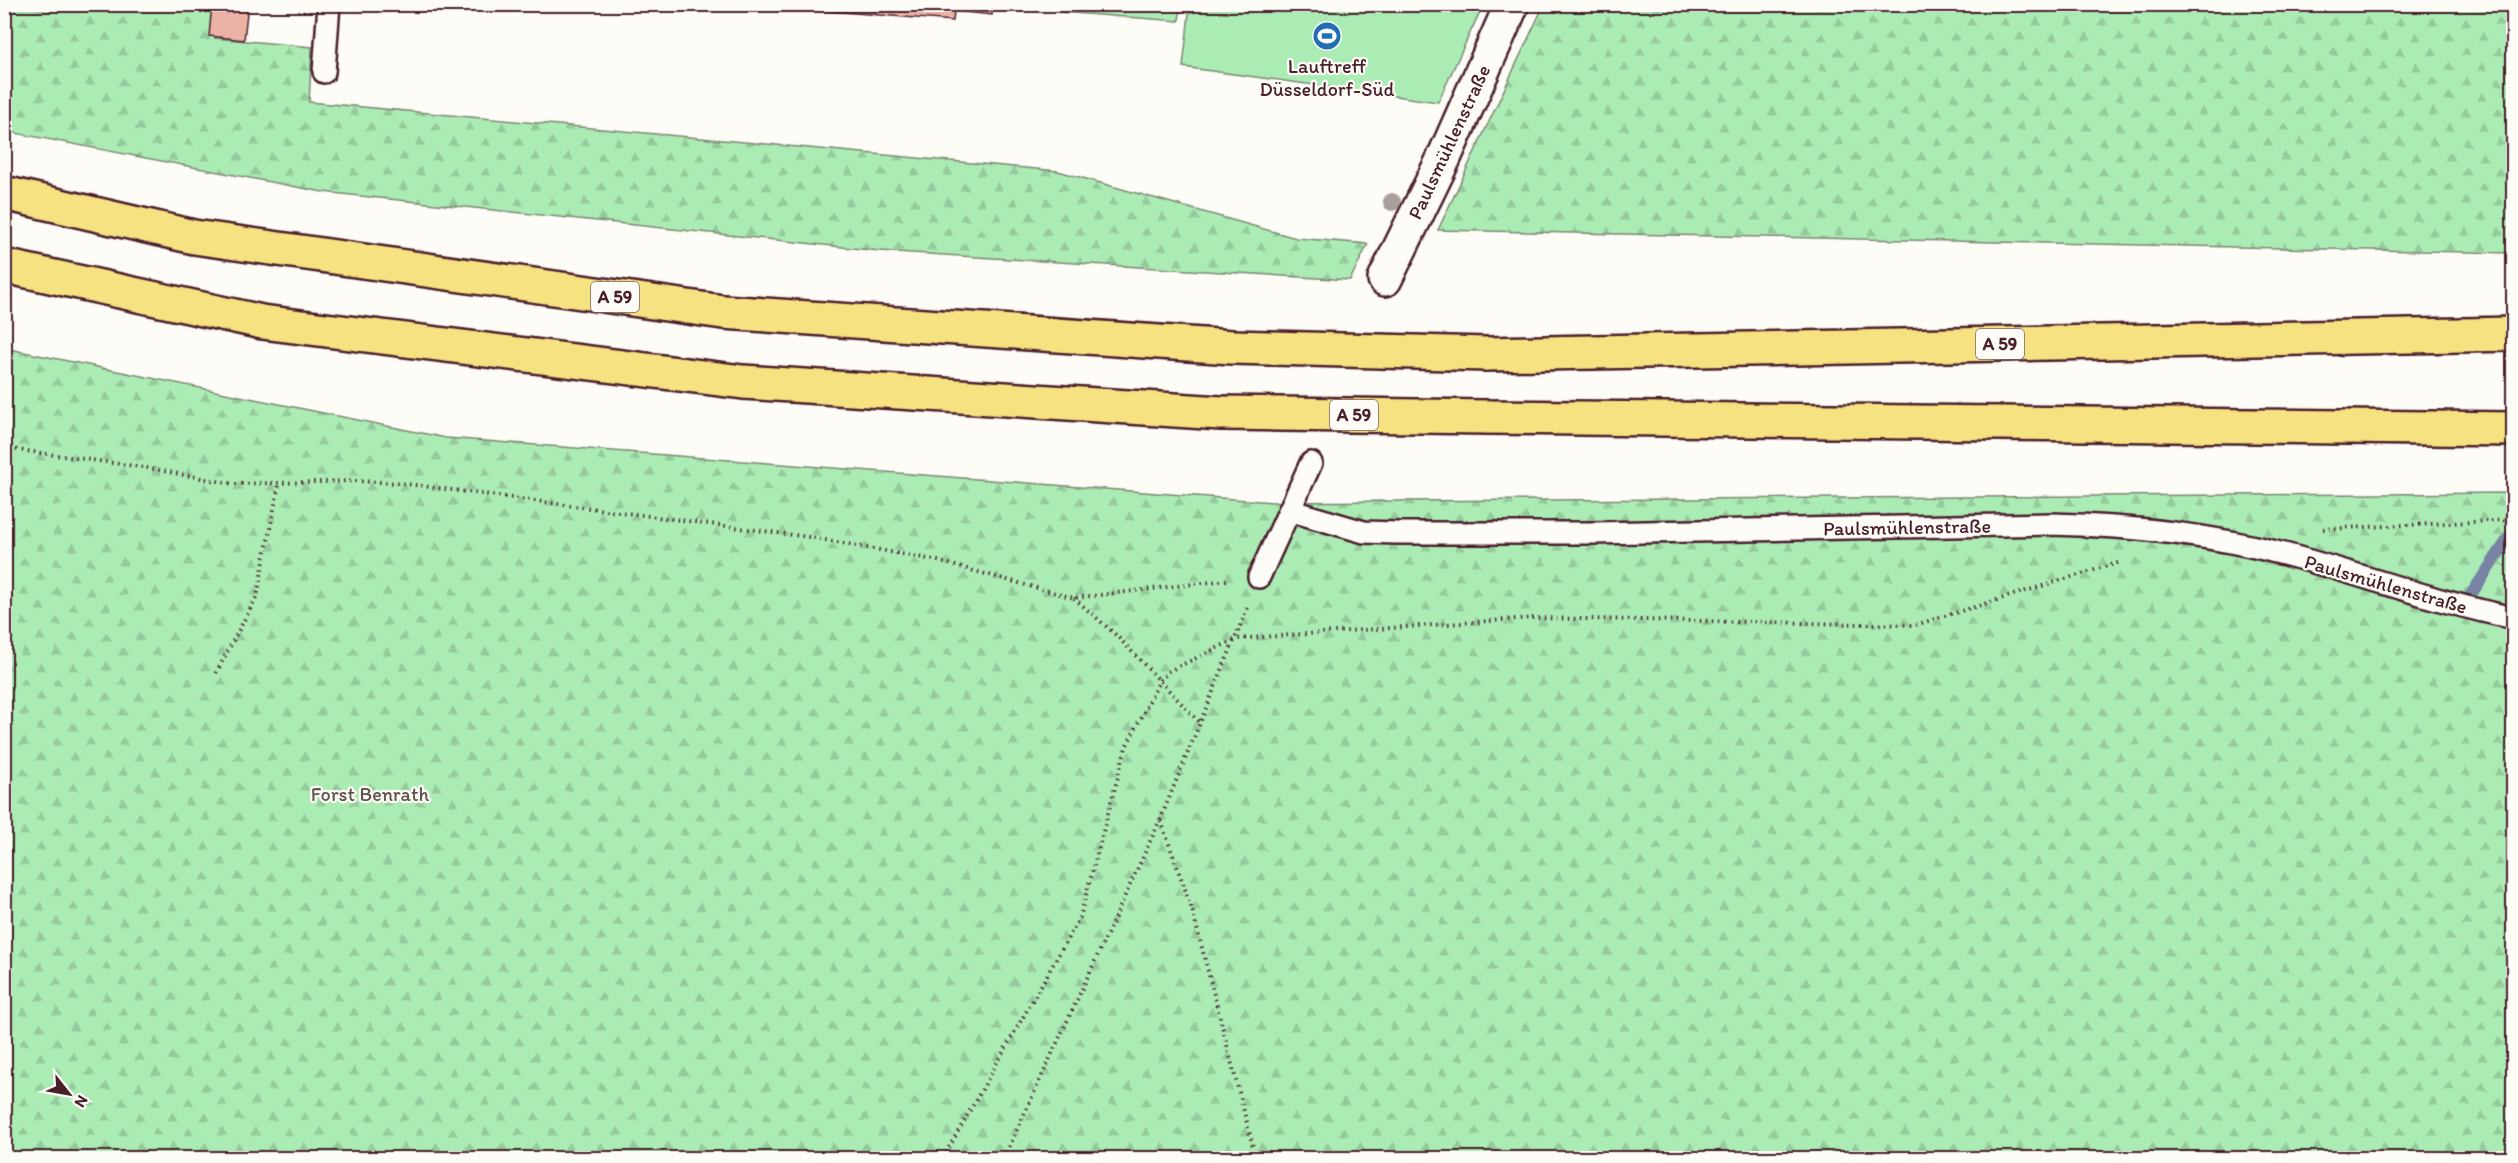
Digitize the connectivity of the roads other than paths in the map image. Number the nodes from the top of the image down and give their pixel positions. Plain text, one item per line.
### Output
1 (328, 4) edge
2 (1512, 4) edge
3 (324, 72) dead end
4 (4, 193) edge
5 (4, 266) edge
6 (1385, 279) dead end
7 (2514, 333) edge
8 (2514, 429) edge
9 (1311, 463) dead end
10 (1292, 511) junction
11 (1259, 577) road end
12 (2514, 618) edge

1 - 3 lane
2 - 6 street, Paulsmühlenstraße
4 - 7 highway, A 59, bridge
5 - 8 highway, A 59, bridge
9 - 10 lane
10 - 11 lane
10 - 12 lane, Paulsmühlenstraße

